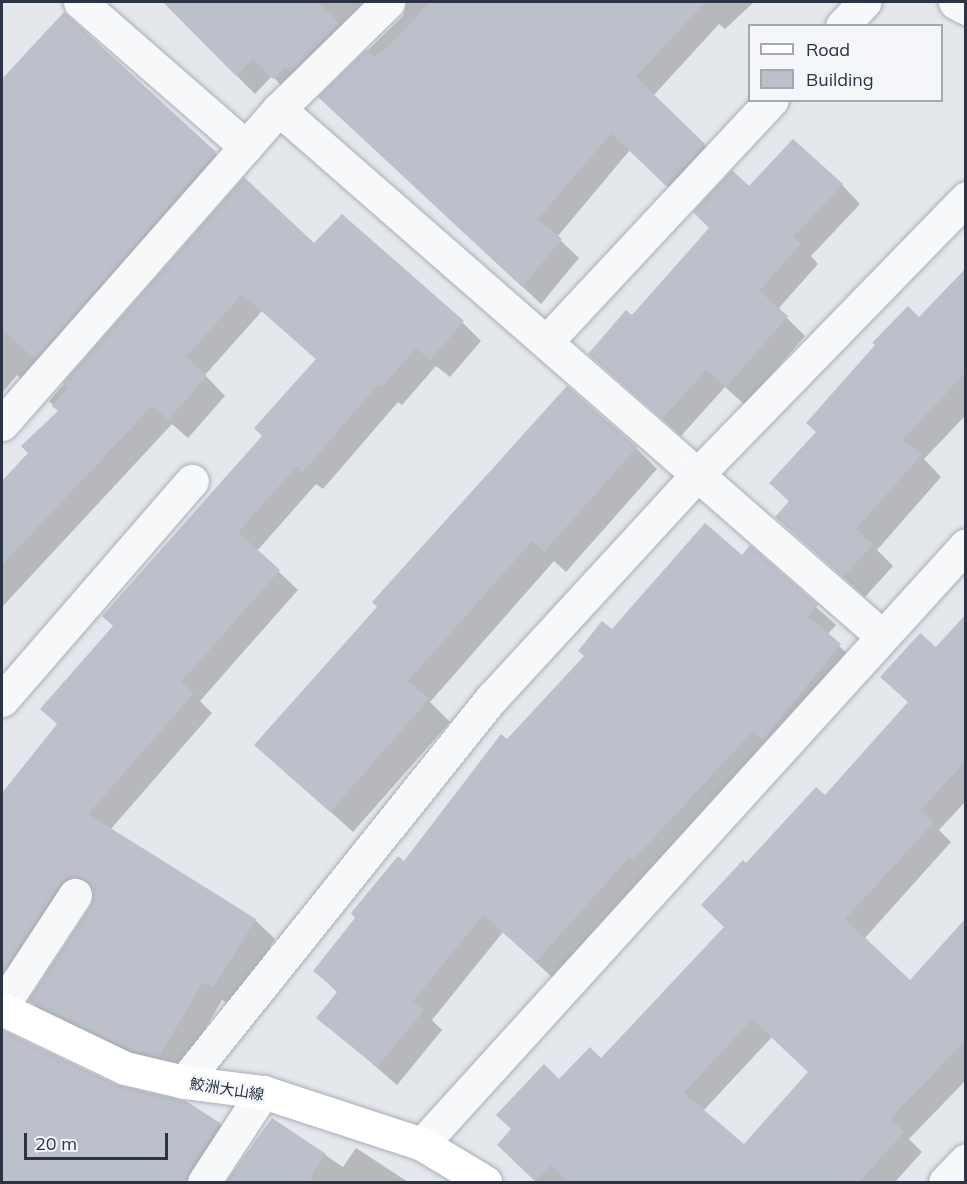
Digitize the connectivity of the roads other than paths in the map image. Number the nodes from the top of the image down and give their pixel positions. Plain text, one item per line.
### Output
1 (80, 2) edge
2 (388, 2) edge
3 (864, 2) edge
4 (955, 2) edge
5 (966, 8) edge
6 (844, 24) edge
7 (770, 102) edge
8 (279, 109) junction
9 (246, 147) junction
10 (966, 198) edge
11 (546, 342) junction
12 (2, 424) edge
13 (698, 475) junction
14 (192, 481) dead end
15 (966, 545) edge
16 (882, 636) junction
17 (2, 700) edge
18 (75, 895) dead end
19 (2, 1008) edge
20 (184, 1082) junction
21 (262, 1092) junction
22 (422, 1144) junction
23 (966, 1160) edge
24 (204, 1182) edge
25 (485, 1182) edge
26 (945, 1182) edge

1 - 9 street
2 - 8 street
3 - 6 street
4 - 5 street
7 - 11 street
8 - 9 street
8 - 11 street
9 - 12 street
10 - 13 street
11 - 13 street
13 - 16 street
13 - 20 street
14 - 17 street
15 - 16 street
16 - 22 street
18 - 19 street
19 - 20 main road, 鮫洲大山線
20 - 21 main road, 鮫洲大山線
21 - 22 main road, 鮫洲大山線
21 - 24 street
22 - 25 main road, 鮫洲大山線
23 - 26 street

